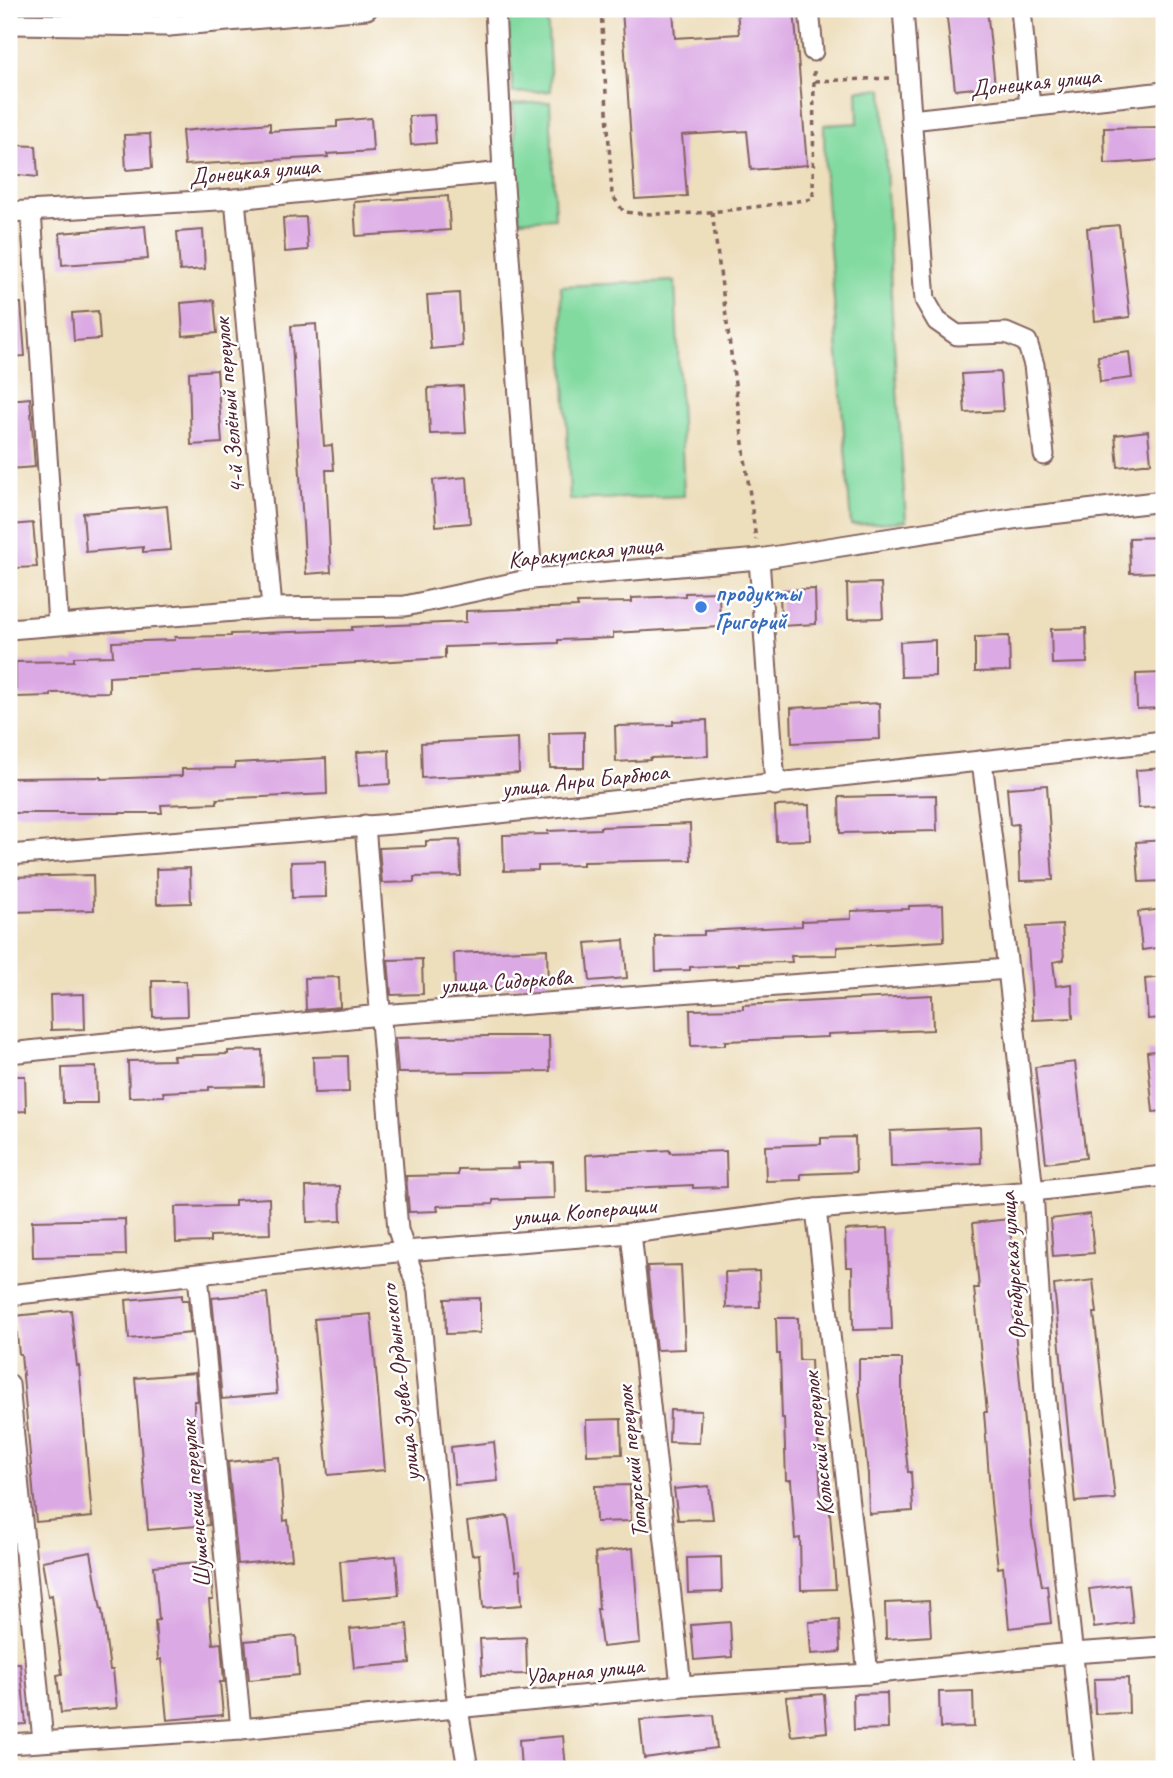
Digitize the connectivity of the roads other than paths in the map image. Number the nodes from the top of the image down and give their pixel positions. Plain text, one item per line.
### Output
1 (367, 9) edge
2 (495, 9) edge
3 (809, 9) edge
4 (903, 9) edge
5 (1021, 9) edge
6 (303, 12) edge
7 (168, 17) edge
8 (9, 23) edge
9 (813, 51) road end
10 (1164, 92) edge
11 (1030, 107) junction
12 (911, 120) junction
13 (503, 172) junction
14 (235, 199) junction
15 (31, 211) junction
16 (9, 212) edge
17 (1044, 455) dead end
18 (1164, 501) edge
19 (759, 559) junction
20 (532, 579) junction
21 (272, 608) junction
22 (58, 624) junction
23 (9, 629) edge
24 (1164, 741) edge
25 (982, 761) junction
26 (775, 785) junction
27 (365, 825) junction
28 (9, 855) edge
29 (1008, 969) junction
30 (380, 1015) junction
31 (9, 1053) edge
32 (1164, 1176) edge
33 (1033, 1191) junction
34 (816, 1209) junction
35 (631, 1233) junction
36 (405, 1251) junction
37 (198, 1275) junction
38 (9, 1295) edge
39 (9, 1384) edge
40 (1164, 1647) edge
41 (1072, 1653) junction
42 (868, 1674) junction
43 (681, 1686) junction
44 (458, 1709) junction
45 (240, 1729) junction
46 (43, 1741) junction
47 (9, 1744) edge
48 (468, 1769) edge
49 (1085, 1769) edge

1 - 6 street
2 - 13 street
3 - 9 street
4 - 12 street
5 - 11 street
6 - 7 street
7 - 8 street
10 - 11 street, Донецкая улица
11 - 12 street, Донецкая улица
12 - 17 street
13 - 14 street, Донецкая улица
13 - 20 street
14 - 15 street, Донецкая улица
14 - 21 street, 4-й Зелёный переулок
15 - 16 street, Донецкая улица
15 - 22 street
18 - 19 street, Каракумская улица
19 - 20 street, Каракумская улица
19 - 26 street
20 - 21 street, Каракумская улица
21 - 22 street, Каракумская улица
22 - 23 street, Каракумская улица
24 - 25 street, улица Анри Барбюса
25 - 26 street, улица Анри Барбюса
25 - 29 street, Оренбурская улица
26 - 27 street, улица Анри Барбюса
27 - 28 street, улица Анри Барбюса
27 - 30 street, улица Зуева-Ордынского
29 - 30 street, улица Сидоркова
29 - 33 street, Оренбурская улица
30 - 31 street, улица Сидоркова
30 - 36 street, улица Зуева-Ордынского
32 - 33 street, улица Кооперации
33 - 34 street, улица Кооперации
33 - 41 street, Оренбурская улица
34 - 35 street, улица Кооперации
34 - 42 street, Кольский переулок
35 - 36 street, улица Кооперации
35 - 43 street, Топарский переулок
36 - 37 street, улица Кооперации
36 - 44 street, улица Зуева-Ордынского
37 - 38 street, улица Кооперации
37 - 45 street, Шушенский переулок
39 - 46 street
40 - 41 street, Ударная улица
41 - 42 street, Ударная улица
41 - 49 street, Оренбурская улица
42 - 43 street, Ударная улица
43 - 44 street, Ударная улица
44 - 45 street, Ударная улица
44 - 48 street, улица Зуева-Ордынского
45 - 46 street, Ударная улица
46 - 47 street, Ударная улица

